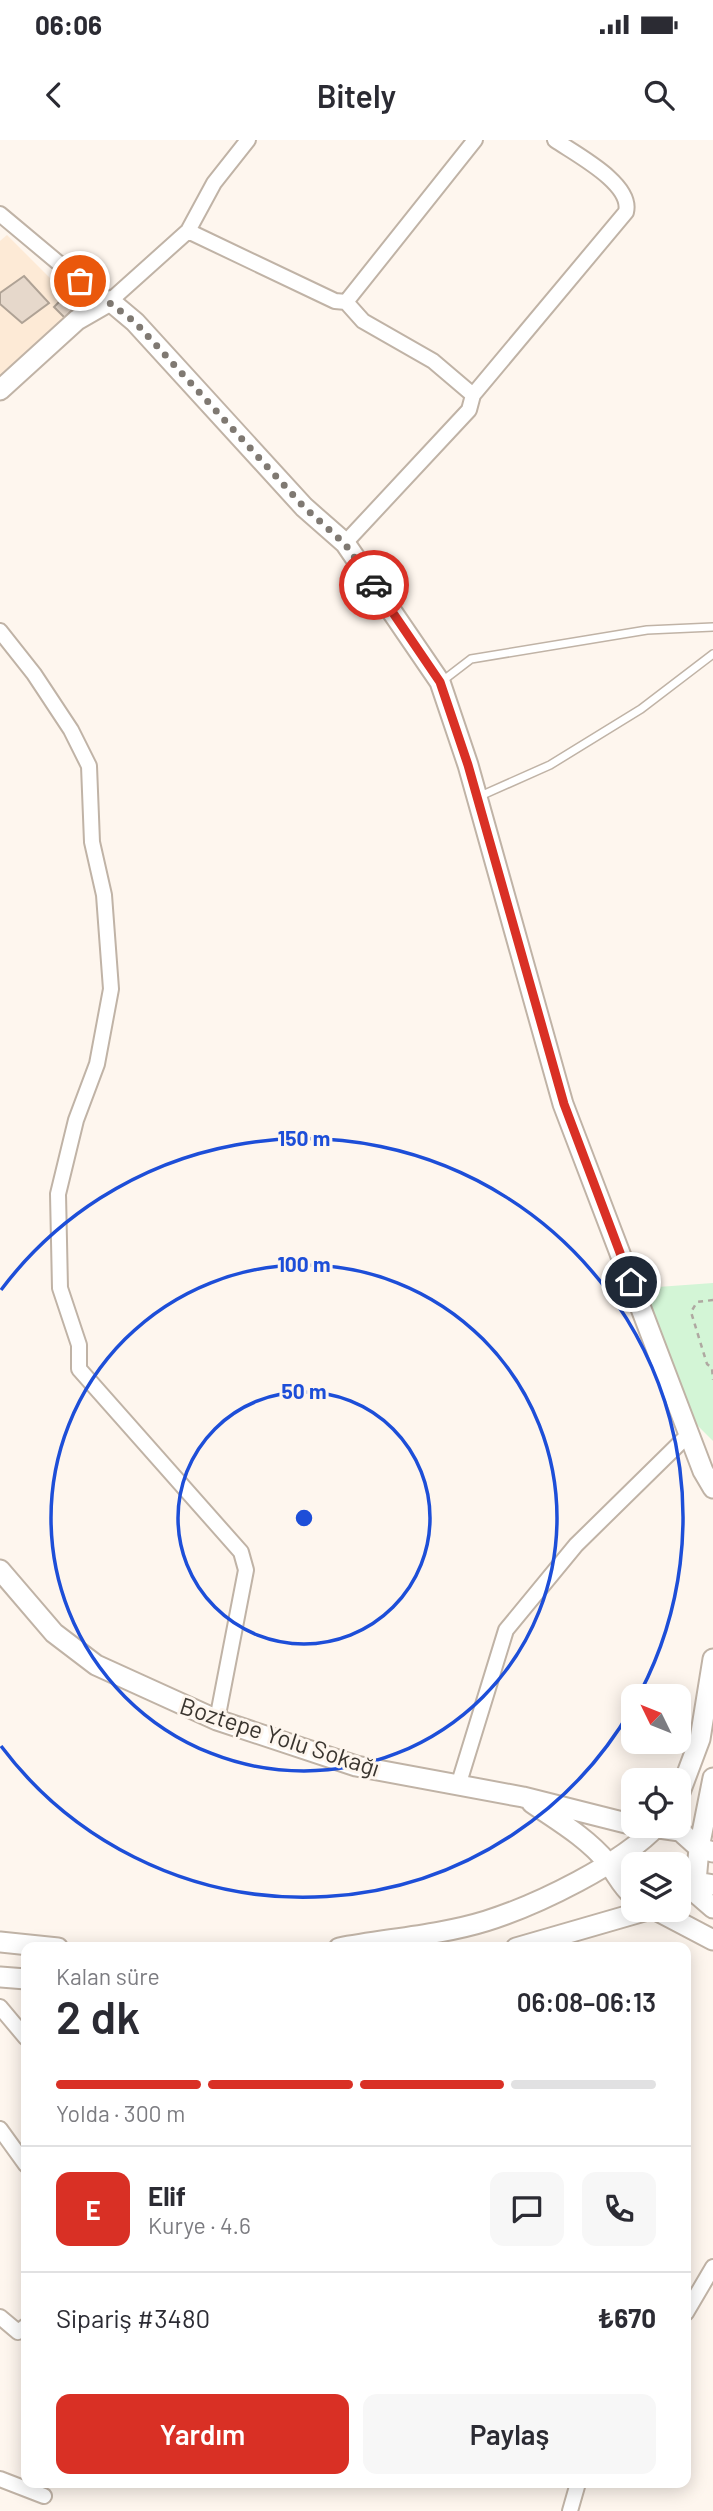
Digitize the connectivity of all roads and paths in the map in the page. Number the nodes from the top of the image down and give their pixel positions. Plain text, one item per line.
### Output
1 (248, 140) edge
2 (475, 140) edge
3 (555, 140) edge
4 (0, 214) edge
5 (187, 231) junction
6 (110, 301) junction
7 (346, 302) junction
8 (0, 390) edge
9 (473, 395) junction
10 (345, 544) junction
11 (713, 627) edge
12 (0, 631) edge
13 (713, 654) edge
14 (440, 682) junction
15 (477, 797) junction
16 (713, 1300) edge
17 (713, 1368) edge
18 (713, 1380) edge
19 (690, 1434) junction
20 (713, 1449) edge
21 (713, 1488) edge
22 (0, 1570) edge
23 (713, 1659) edge
24 (217, 1720) junction
25 (689, 1768) edge
26 (713, 1778) edge
27 (458, 1786) junction
28 (523, 1797) junction
29 (621, 1820) edge
30 (634, 1838) edge
31 (690, 1838) edge
32 (706, 1850) edge
33 (609, 1864) junction
34 (621, 1884) edge
35 (695, 1889) edge
36 (713, 1908) edge
37 (621, 1918) edge
38 (678, 1922) edge
39 (713, 1940) edge
40 (0, 1942) edge
41 (372, 1942) edge
42 (537, 1942) edge
43 (21, 1944) edge
44 (0, 1977) edge
45 (21, 1979) edge
46 (0, 2007) edge
47 (21, 2032) edge
48 (0, 2129) edge
49 (21, 2158) edge
50 (713, 2267) edge
51 (691, 2304) edge
52 (0, 2317) edge
53 (21, 2330) edge
54 (0, 2479) edge
55 (21, 2487) edge
56 (23, 2488) edge
57 (577, 2488) edge
58 (44, 2496) dead end
59 (570, 2511) edge

1 - 5 street
2 - 7 street
3 - 9 street
4 - 6 street
5 - 6 street
5 - 7 street
6 - 8 street
6 - 10 street
7 - 9 street
9 - 10 street
10 - 14 street
11 - 14 lane
12 - 24 street
13 - 15 lane
14 - 15 street
15 - 19 street
16 - 17 path
17 - 18 path
19 - 20 street
19 - 21 street
19 - 27 street
22 - 24 street, Boztepe Yolu Sokağı
23 - 25 street
24 - 27 street, Boztepe Yolu Sokağı
26 - 32 street
27 - 28 street, Boztepe Yolu Sokağı
28 - 29 street, Boztepe Yolu Sokağı
28 - 33 street
30 - 33 street
31 - 32 street, Boztepe Yolu Sokağı
32 - 35 street
33 - 34 street
33 - 41 street
35 - 36 street
37 - 42 street
38 - 39 street
40 - 43 street
44 - 45 street
46 - 47 street
48 - 49 street
50 - 51 street
52 - 53 street
54 - 55 street
56 - 58 street
57 - 59 street

